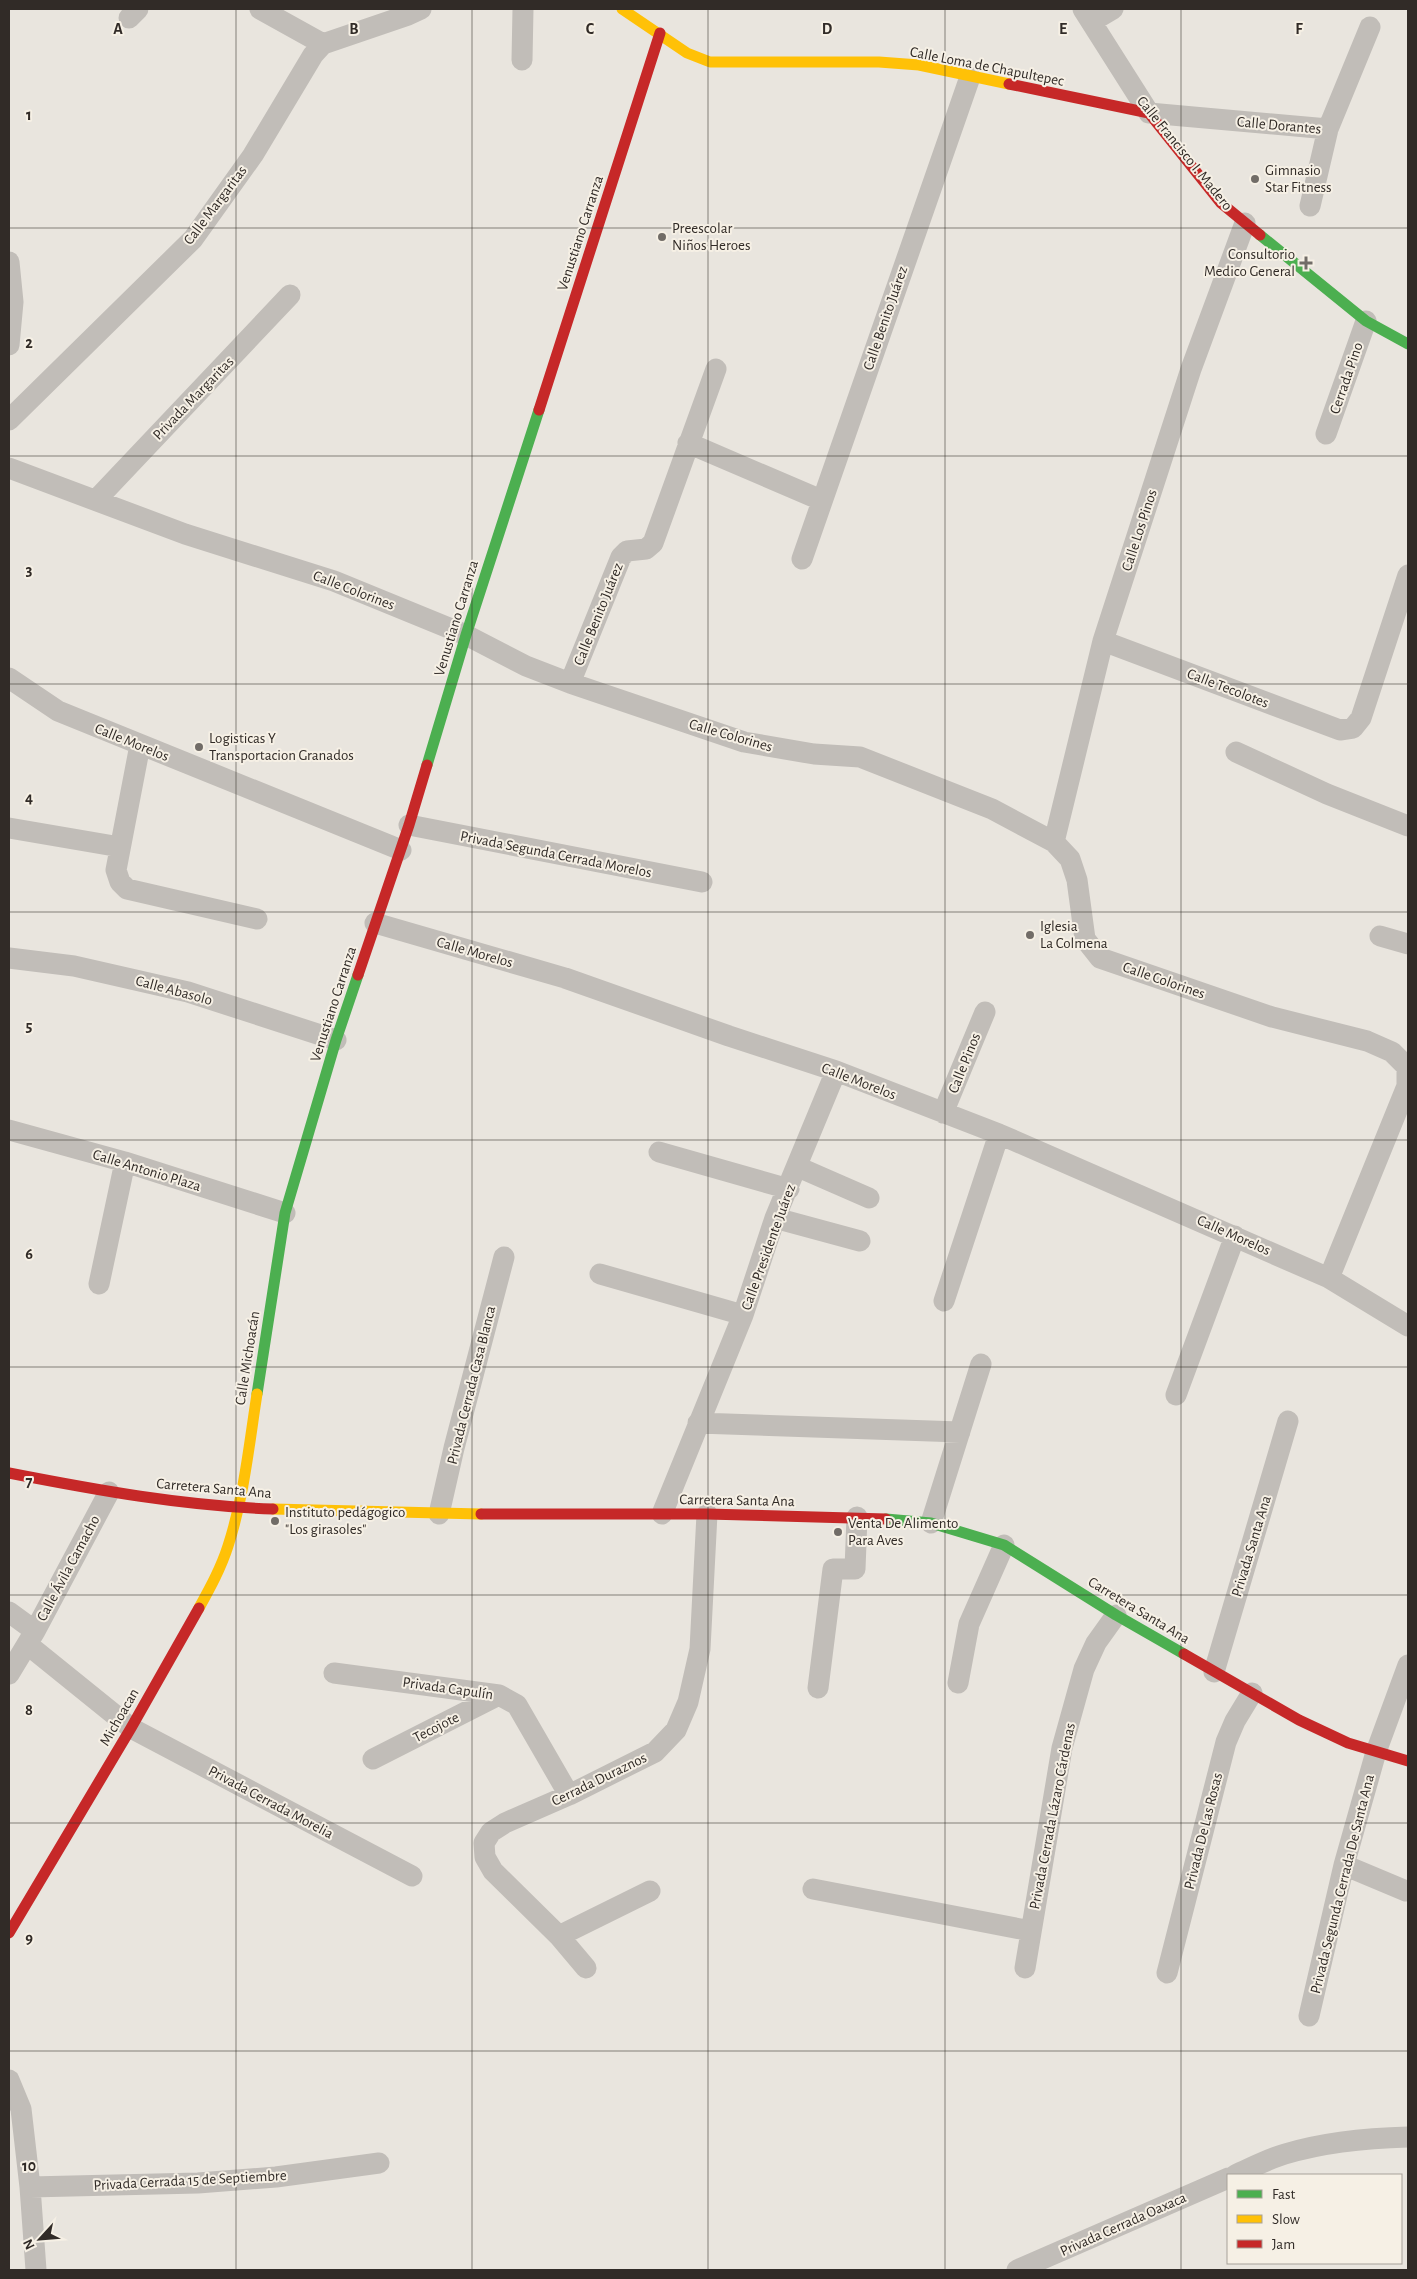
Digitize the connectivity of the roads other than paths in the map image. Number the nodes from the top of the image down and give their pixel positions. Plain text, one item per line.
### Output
1 (260, 9) edge
2 (421, 9) edge
3 (523, 9) edge
4 (622, 9) edge
5 (1113, 9) edge
6 (1087, 15) edge
7 (1370, 27) dead end
8 (660, 33) junction
9 (323, 44) junction
10 (522, 60) dead end
11 (970, 77) junction
12 (1149, 113) junction
13 (1328, 129) junction
14 (1310, 206) dead end
15 (1245, 223) junction
16 (9, 262) edge
17 (290, 296) dead end
18 (1366, 321) junction
19 (1408, 344) edge
20 (9, 345) edge
21 (716, 368) dead end
22 (9, 420) edge
23 (1326, 434) dead end
24 (688, 443) junction
25 (9, 468) edge
26 (96, 500) junction
27 (821, 500) junction
28 (802, 559) dead end
29 (1408, 575) edge
30 (466, 635) junction
31 (1103, 641) junction
32 (9, 678) edge
33 (570, 683) junction
34 (140, 745) junction
35 (1236, 752) dead end
36 (409, 825) junction
37 (1408, 826) edge
38 (9, 828) edge
39 (1054, 842) junction
40 (120, 847) junction
41 (401, 850) junction
42 (702, 882) dead end
43 (256, 919) dead end
44 (375, 923) junction
45 (1380, 936) dead end
46 (1408, 944) edge
47 (9, 958) edge
48 (984, 1012) dead end
49 (336, 1040) junction
50 (836, 1071) junction
51 (943, 1113) junction
52 (9, 1130) edge
53 (999, 1134) junction
54 (659, 1152) dead end
55 (125, 1162) junction
56 (798, 1167) junction
57 (789, 1189) junction
58 (869, 1198) dead end
59 (285, 1213) junction
60 (776, 1218) junction
61 (1235, 1236) junction
62 (860, 1241) dead end
63 (504, 1257) dead end
64 (600, 1274) dead end
65 (1329, 1278) junction
66 (98, 1284) dead end
67 (944, 1301) dead end
68 (743, 1316) junction
69 (1408, 1326) edge
70 (981, 1364) dead end
71 (1176, 1395) dead end
72 (1288, 1421) dead end
73 (698, 1423) junction
74 (960, 1432) junction
75 (9, 1474) edge
76 (109, 1492) junction
77 (239, 1508) junction
78 (439, 1514) junction
79 (662, 1514) junction
80 (707, 1514) junction
81 (857, 1517) junction
82 (931, 1523) junction
83 (1004, 1545) junction
84 (9, 1612) edge
85 (1116, 1615) junction
86 (31, 1638) junction
87 (1408, 1665) edge
88 (1214, 1672) junction
89 (334, 1673) dead end
90 (9, 1674) edge
91 (958, 1683) dead end
92 (818, 1688) dead end
93 (1252, 1694) junction
94 (499, 1695) junction
95 (131, 1728) junction
96 (1376, 1752) junction
97 (373, 1759) dead end
98 (1408, 1762) edge
99 (569, 1795) junction
100 (1344, 1865) junction
101 (412, 1876) dead end
102 (813, 1889) dead end
103 (650, 1891) dead end
104 (1406, 1891) dead end
105 (1031, 1931) junction
106 (9, 1933) edge
107 (559, 1936) junction
108 (586, 1968) dead end
109 (1024, 1968) dead end
110 (1167, 1973) dead end
111 (1309, 2016) dead end
112 (9, 2080) edge
113 (1408, 2137) edge
114 (379, 2163) dead end
115 (1236, 2174) edge
116 (1227, 2178) edge
117 (30, 2187) junction
118 (36, 2270) edge
119 (1017, 2270) edge

1 - 9 street
2 - 9 street
3 - 10 street
4 - 8 street, Calle Loma de Chapultepec
5 - 6 street
6 - 12 street, Calle Francisco I. Madero
7 - 13 street, Calle Dorantes
8 - 11 street, Calle Loma de Chapultepec
8 - 30 street, Venustiano Carranza
9 - 22 street, Calle Margaritas
11 - 12 street, Calle Loma de Chapultepec
11 - 27 street, Calle Benito Juárez
12 - 13 street, Calle Dorantes
12 - 15 street, Calle Francisco I. Madero
13 - 14 street
15 - 18 street, Calle Francisco I. Madero
15 - 31 street, Calle Los Pinos
16 - 20 street
17 - 26 street, Privada Margaritas
18 - 19 street, Calle Francisco I. Madero
18 - 23 street, Cerrada Pino
21 - 24 street, Calle Benito Juárez
24 - 27 street
24 - 33 street, Calle Benito Juárez
25 - 26 street, Calle Colorines
26 - 30 street, Calle Colorines
27 - 28 street, Calle Benito Juárez
29 - 31 street, Calle Tecolotes
30 - 33 street, Calle Colorines
30 - 36 street, Venustiano Carranza
31 - 39 street, Calle Los Pinos
32 - 34 street, Calle Morelos
33 - 39 street, Calle Colorines
34 - 40 street
34 - 41 street, Calle Morelos
35 - 37 street
36 - 41 street, Venustiano Carranza
36 - 42 street, Privada Segunda Cerrada Morelos
38 - 40 street
39 - 65 street, Calle Colorines
40 - 43 street
41 - 44 street, Venustiano Carranza
44 - 49 street, Venustiano Carranza
44 - 50 street, Calle Morelos
45 - 46 street
47 - 49 street, Calle Abasolo
48 - 51 street, Calle Pinos
49 - 59 street, Venustiano Carranza
50 - 51 street, Calle Morelos
50 - 56 street, Calle Presidente Juárez
51 - 53 street, Calle Morelos
52 - 55 street, Calle Antonio Plaza
53 - 61 street, Calle Morelos
53 - 67 street
54 - 57 street
55 - 59 street, Calle Antonio Plaza
55 - 66 street
56 - 57 street, Calle Presidente Juárez
56 - 58 street
57 - 60 street, Calle Presidente Juárez
59 - 77 street, Calle Michoacán
60 - 62 street
60 - 68 street, Calle Presidente Juárez
61 - 65 street, Calle Morelos
61 - 71 street
63 - 78 street, Privada Cerrada Casa Blanca
64 - 68 street
65 - 69 street, Calle Morelos
68 - 73 street, Calle Presidente Juárez
70 - 74 street
72 - 88 street, Privada Santa Ana
73 - 74 street
73 - 79 street, Calle Presidente Juárez
74 - 82 street
75 - 76 street, Carretera Santa Ana
76 - 77 street, Carretera Santa Ana
76 - 86 street, Calle Ávila Camacho
77 - 78 street, Carretera Santa Ana
77 - 95 street, Michoacan
78 - 79 street, Carretera Santa Ana
79 - 80 street, Carretera Santa Ana
80 - 81 street, Carretera Santa Ana
80 - 99 street, Cerrada Duraznos
81 - 82 street, Carretera Santa Ana
81 - 92 street
82 - 83 street, Carretera Santa Ana
83 - 85 street, Carretera Santa Ana
83 - 91 street
84 - 86 street
85 - 88 street, Carretera Santa Ana
85 - 105 street, Privada Cerrada Lázaro Cárdenas
86 - 90 street, Calle Ávila Camacho
86 - 95 street
87 - 96 street, Privada Segunda Cerrada De Santa Ana
88 - 93 street, Carretera Santa Ana
89 - 94 street, Privada Capulín
93 - 96 street, Carretera Santa Ana
93 - 110 street, Privada De Las Rosas
94 - 97 street, Tecojote
94 - 99 street, Privada Capulín
95 - 101 street, Privada Cerrada Morelia
95 - 106 street, Michoacan
96 - 98 street, Carretera Santa Ana
96 - 100 street, Privada Segunda Cerrada De Santa Ana
99 - 107 street, Cerrada Duraznos
100 - 104 street
100 - 111 street, Privada Segunda Cerrada De Santa Ana
102 - 105 street
103 - 107 street
105 - 109 street, Privada Cerrada Lázaro Cárdenas
107 - 108 street
112 - 117 street
113 - 115 street
114 - 117 street, Privada Cerrada 15 de Septiembre
116 - 119 street, Privada Cerrada Oaxaca
117 - 118 street

